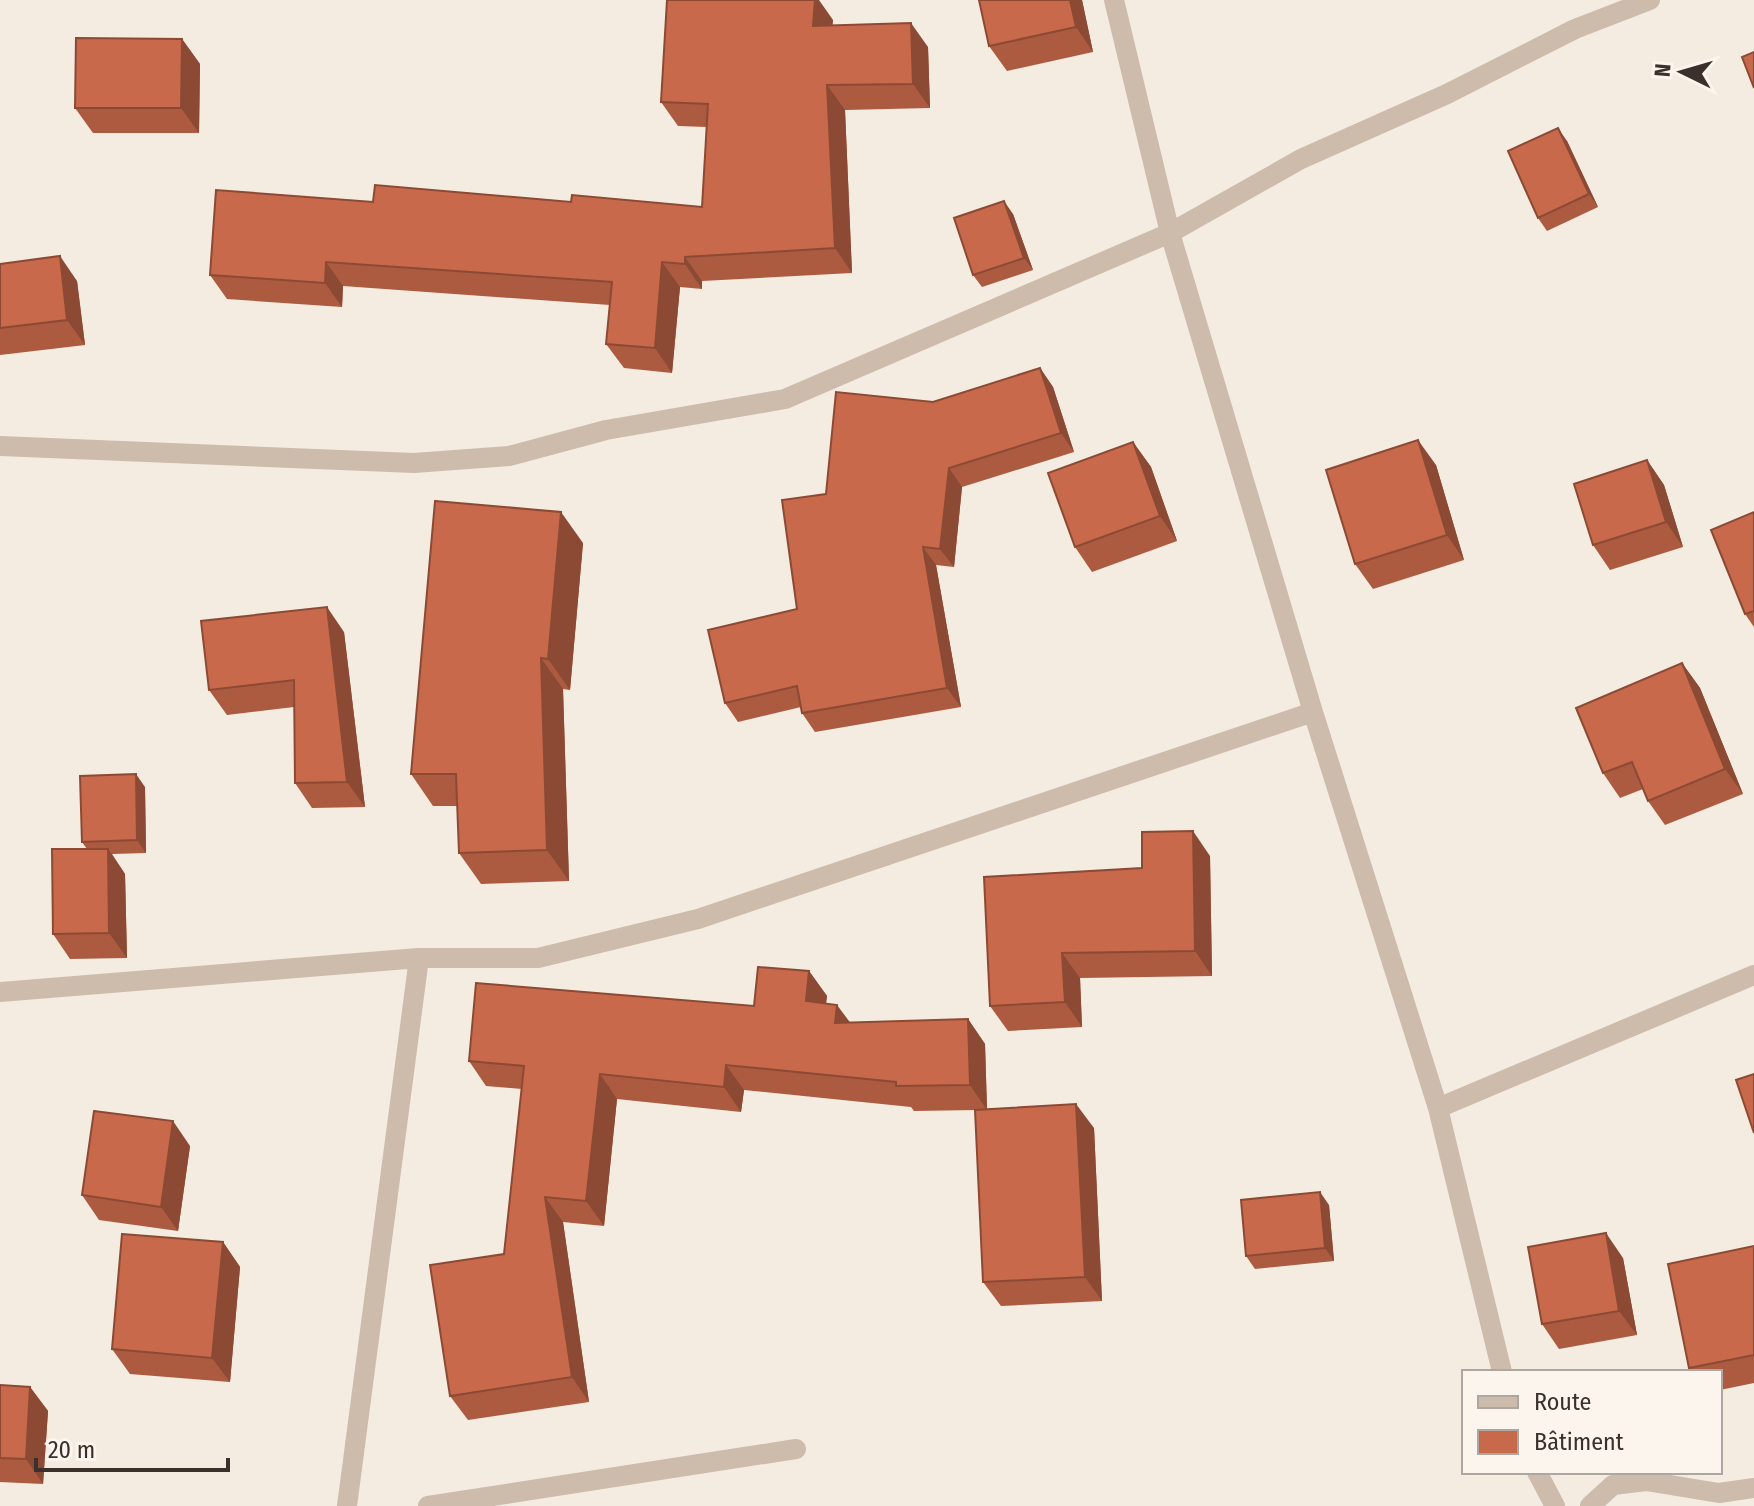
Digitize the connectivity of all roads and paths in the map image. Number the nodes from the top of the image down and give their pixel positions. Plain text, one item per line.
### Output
1 (1114, 0) edge
2 (1650, 0) edge
3 (1170, 233) junction
4 (0, 446) edge
5 (1313, 712) junction
6 (419, 958) junction
7 (1754, 975) edge
8 (0, 992) edge
9 (1438, 1108) junction
10 (1502, 1370) edge
11 (796, 1449) dead end
12 (1538, 1474) edge
13 (1754, 1488) edge
14 (347, 1506) edge
15 (428, 1506) edge
16 (1555, 1506) edge
17 (1590, 1506) edge

1 - 3 street
2 - 3 street
3 - 4 street
3 - 5 street
5 - 6 street
5 - 9 street
6 - 8 street
6 - 14 street
7 - 9 street
9 - 10 street
11 - 15 street
12 - 16 street
13 - 17 street

